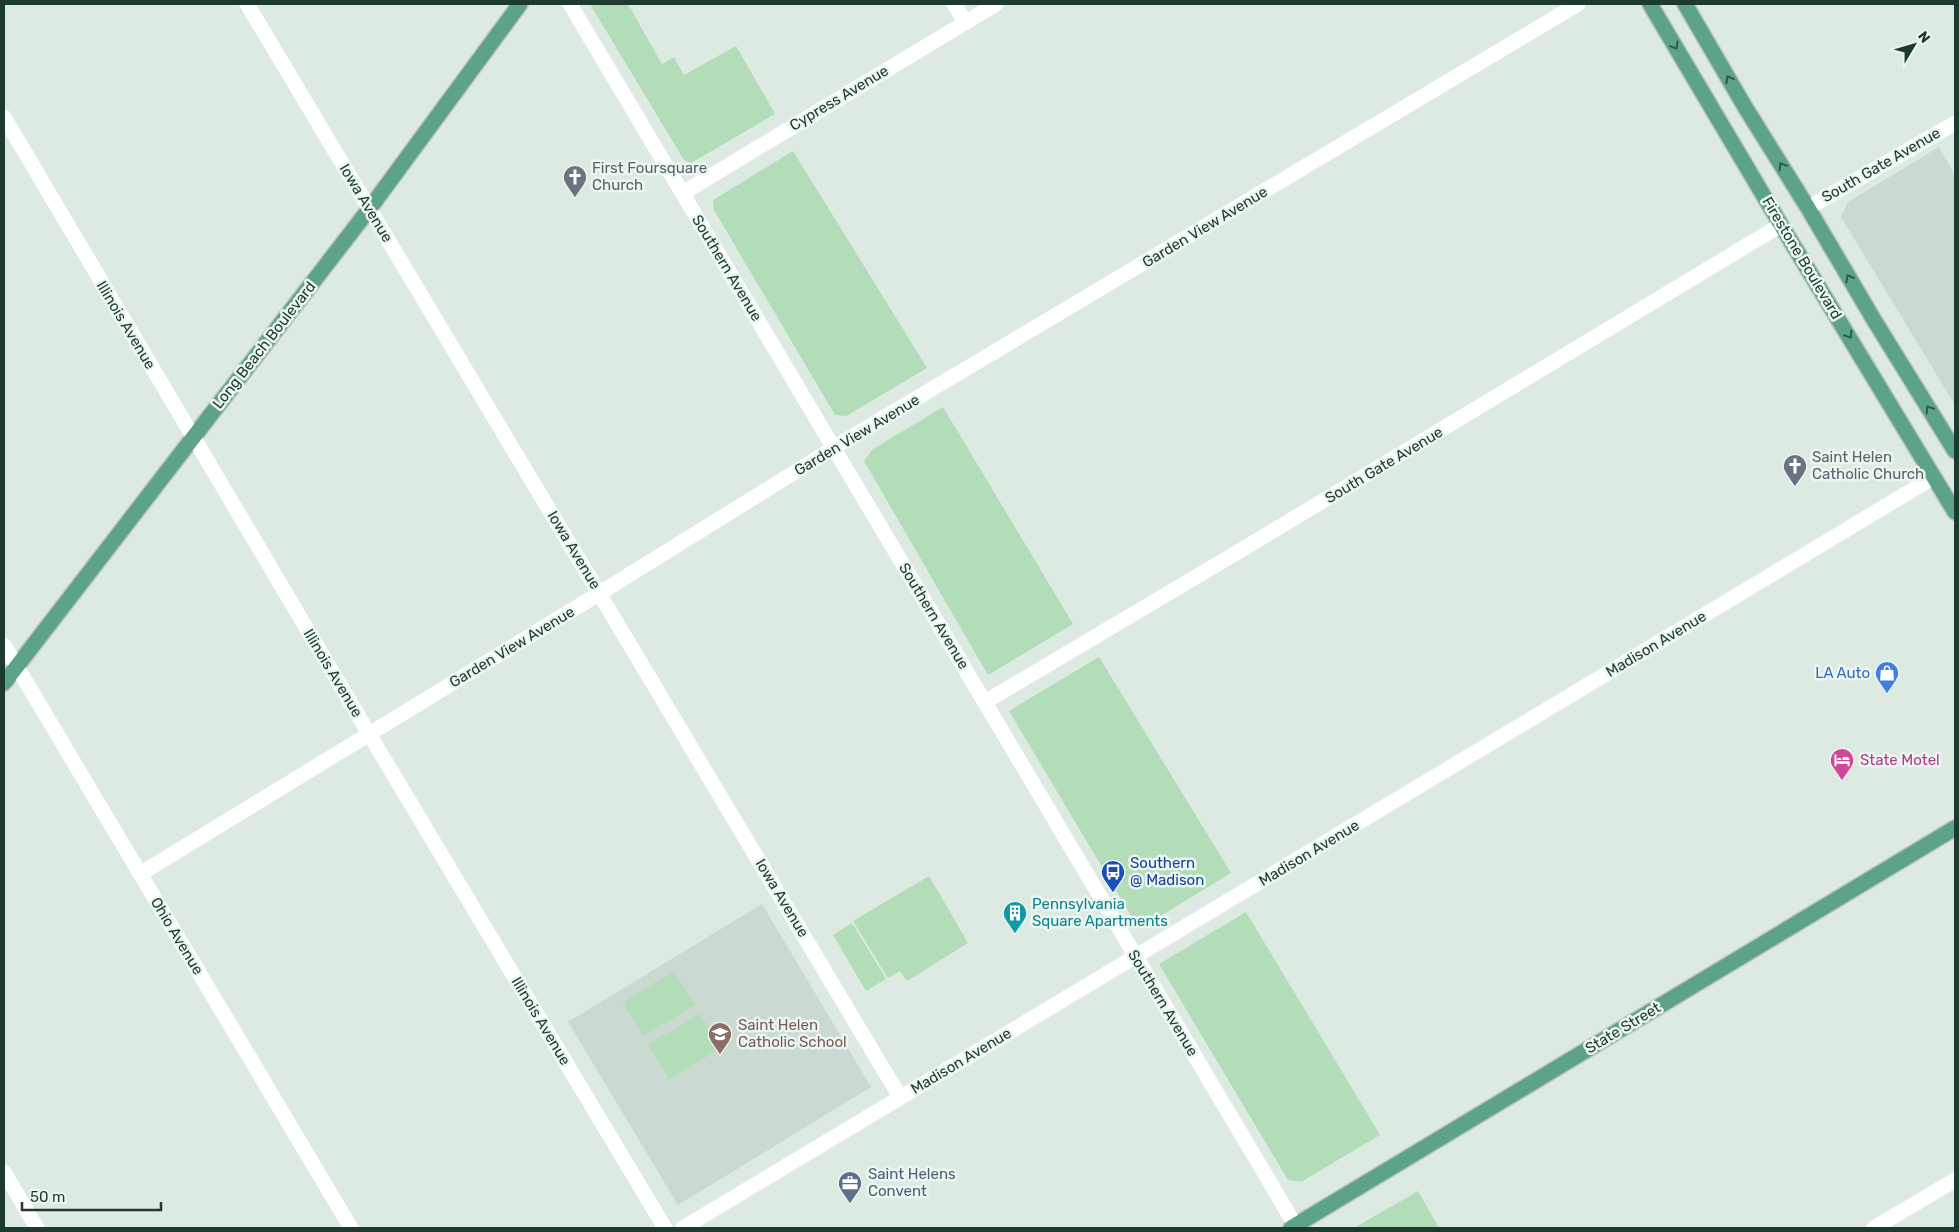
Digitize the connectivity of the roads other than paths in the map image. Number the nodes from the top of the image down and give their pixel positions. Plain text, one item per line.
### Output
1 (247, 4) edge
2 (520, 4) edge
3 (570, 4) edge
4 (954, 4) edge
5 (996, 4) edge
6 (1578, 4) edge
7 (1650, 4) edge
8 (1685, 4) edge
9 (965, 22) junction
10 (4, 117) edge
11 (1955, 123) edge
12 (682, 193) junction
13 (370, 208) junction
14 (1808, 208) junction
15 (1782, 225) junction
16 (192, 436) junction
17 (834, 448) junction
18 (1955, 451) edge
19 (1934, 477) junction
20 (1955, 512) edge
21 (600, 593) junction
22 (4, 645) edge
23 (17, 666) junction
24 (4, 683) edge
25 (985, 702) junction
26 (369, 734) junction
27 (1955, 828) edge
28 (140, 874) junction
29 (1136, 956) junction
30 (900, 1098) junction
31 (4, 1172) edge
32 (1955, 1180) edge
33 (1295, 1227) edge
34 (37, 1228) edge
35 (351, 1228) edge
36 (665, 1228) edge
37 (683, 1228) edge
38 (1874, 1228) edge

1 - 13 street, Iowa Avenue
2 - 13 main road, Long Beach Boulevard
3 - 12 street, Southern Avenue
4 - 9 street
5 - 9 street, Cypress Avenue
6 - 17 street, Garden View Avenue
7 -> 15 main road, Firestone Boulevard
14 -> 8 main road, Firestone Boulevard
9 - 12 street, Cypress Avenue
10 - 16 street, Illinois Avenue
11 - 14 street, South Gate Avenue
12 - 17 street, Southern Avenue
13 - 16 main road, Long Beach Boulevard
13 - 21 street, Iowa Avenue
18 -> 14 main road, Firestone Boulevard
15 -> 19 main road, Firestone Boulevard
15 - 25 street, South Gate Avenue
16 - 23 main road, Long Beach Boulevard
16 - 26 street, Illinois Avenue
17 - 21 street, Garden View Avenue
17 - 25 street, Southern Avenue
19 - 20 main road, Firestone Boulevard
19 - 29 street, Madison Avenue
21 - 26 street, Garden View Avenue
21 - 30 street, Iowa Avenue
22 - 23 street, Ohio Avenue
23 - 24 main road, Long Beach Boulevard
23 - 28 street, Ohio Avenue
25 - 29 street, Southern Avenue
26 - 28 street, Garden View Avenue
26 - 36 street, Illinois Avenue
27 - 33 main road, State Street
28 - 35 street, Ohio Avenue
29 - 30 street, Madison Avenue
29 - 33 street, Southern Avenue
30 - 37 street, Madison Avenue
31 - 34 street
32 - 38 street

